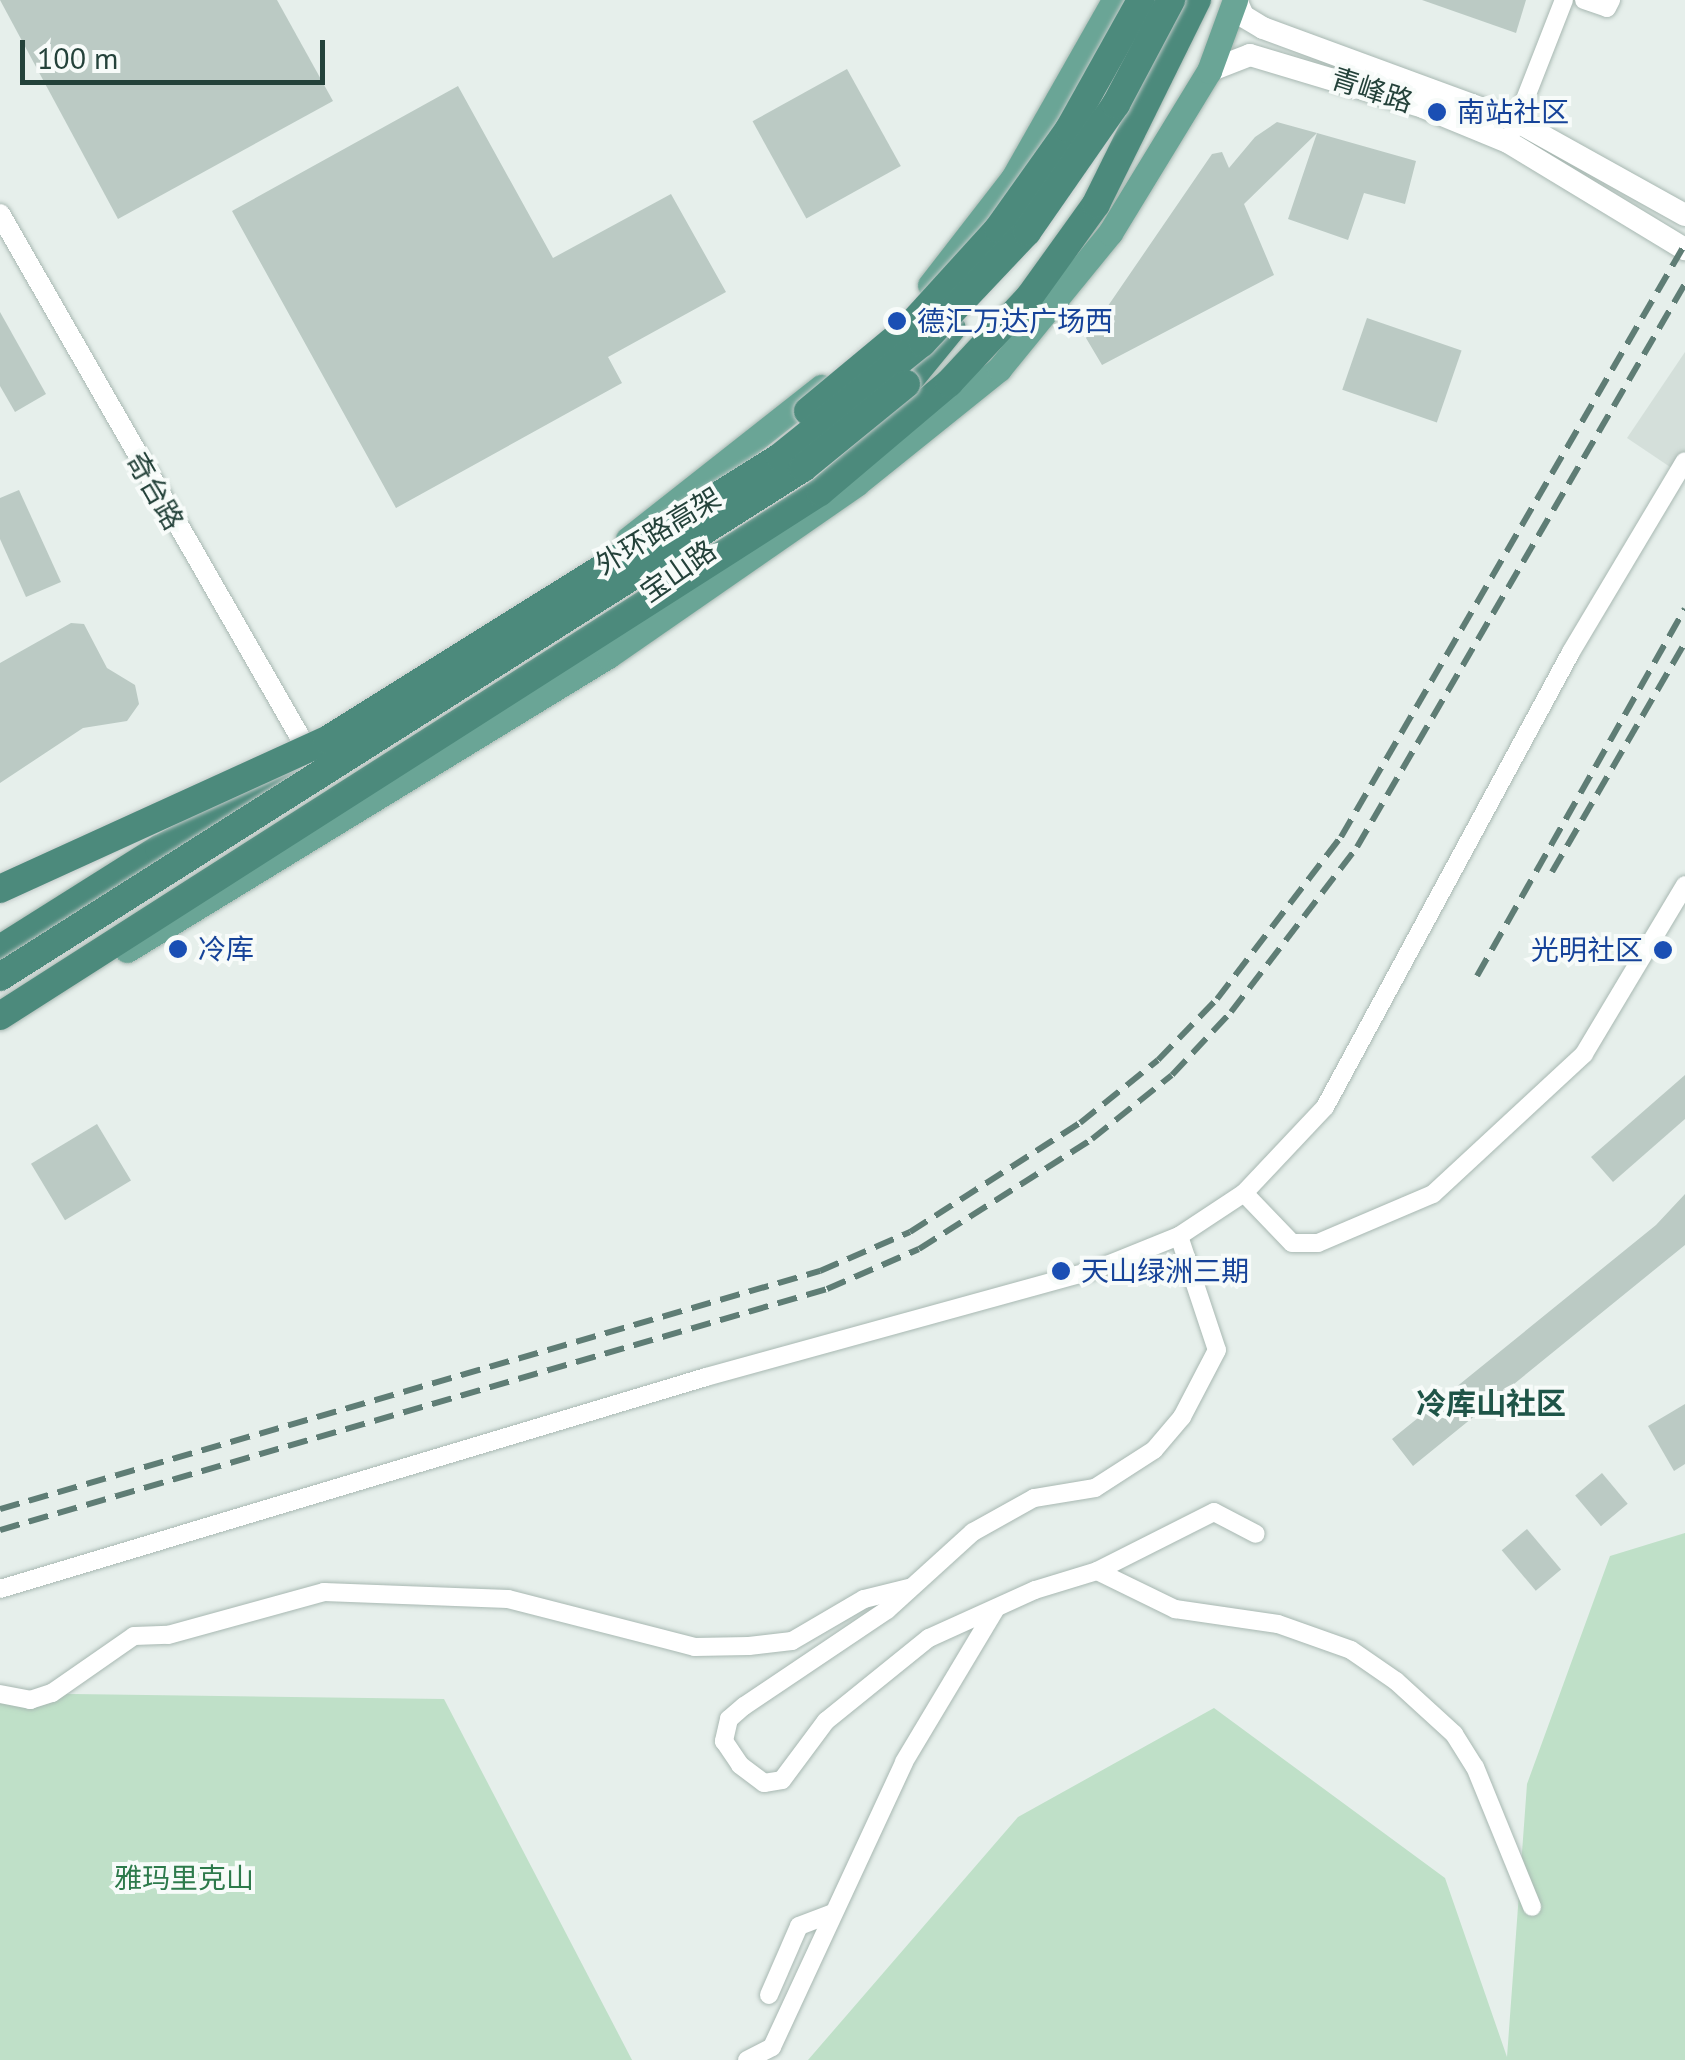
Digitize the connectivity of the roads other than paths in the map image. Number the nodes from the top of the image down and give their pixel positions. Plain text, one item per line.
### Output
1 (1114, 0) edge
2 (1141, 0) edge
3 (1168, 0) edge
4 (1198, 0) edge
5 (1236, 0) edge
6 (1564, 0) edge
7 (1584, 0) edge
8 (1610, 0) edge
9 (1209, 71) junction
10 (1512, 132) junction
11 (0, 214) edge
12 (1685, 215) edge
13 (1685, 249) edge
14 (1685, 462) edge
15 (316, 764) junction
16 (0, 874) edge
17 (1685, 885) edge
18 (0, 889) edge
19 (0, 949) edge
20 (102, 964) junction
21 (0, 976) edge
22 (0, 992) edge
23 (0, 1016) edge
24 (0, 1031) edge
25 (0, 1039) edge
26 (1244, 1193) junction
27 (1180, 1236) junction
28 (1256, 1534) dead end
29 (1096, 1572) junction
30 (918, 1585) junction
31 (0, 1589) edge
32 (997, 1607) junction
33 (0, 1694) edge
34 (1532, 1907) dead end
35 (833, 1913) junction
36 (769, 1996) dead end
37 (747, 2060) edge

1 - 15 main road, 宝山路
2 - 16 highway, 外环路高架, bridge
3 - 18 highway, 外环路高架, bridge
3 - 21 highway, bridge
4 - 23 highway
5 - 9 main road, 宝山路
5 - 10 main road, 青峰路
6 - 10 street
7 - 8 street
9 - 10 main road, 青峰路
9 - 20 main road, 宝山路
10 - 12 main road, 青峰路
10 - 13 main road, 青峰路
11 - 15 street, 奇台路
14 - 26 street
15 - 19 highway
15 - 22 main road, 宝山路
17 - 26 street
20 - 24 main road, 宝山路
20 - 25 highway
26 - 27 street
27 - 30 street
27 - 31 street
28 - 29 street
29 - 32 street
29 - 34 street
30 - 32 street
30 - 33 street
32 - 35 street
35 - 36 street
35 - 37 street

